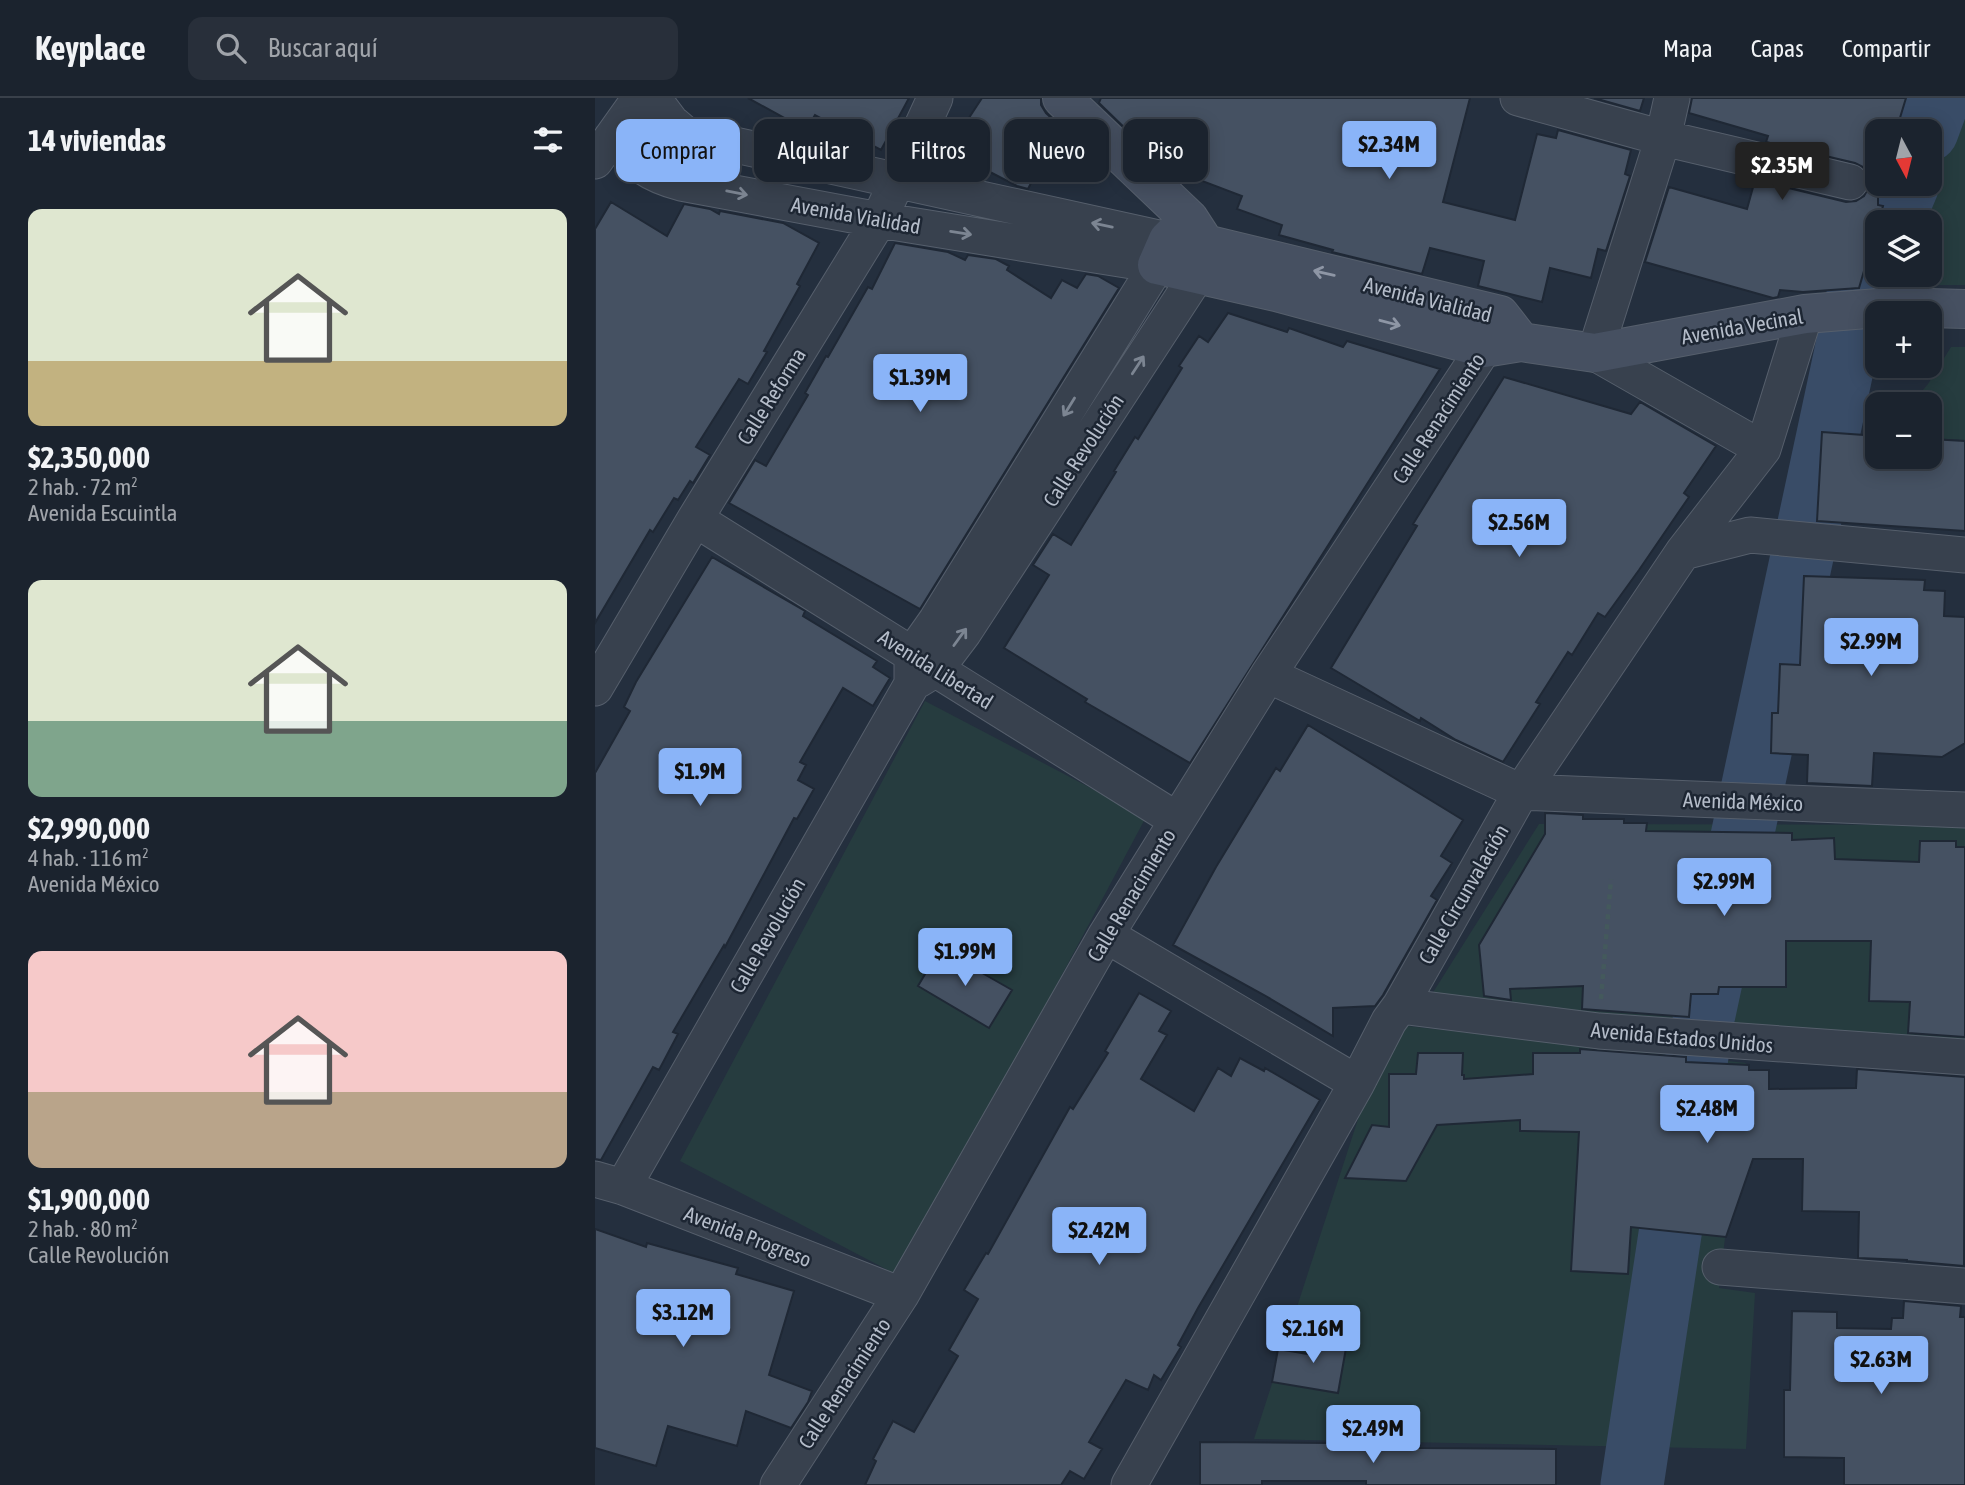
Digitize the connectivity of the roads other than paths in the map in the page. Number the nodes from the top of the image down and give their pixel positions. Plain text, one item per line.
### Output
1 (640, 98) edge
2 (653, 98) edge
3 (935, 98) edge
4 (1062, 98) edge
5 (1518, 98) edge
6 (1672, 98) edge
7 (925, 119) edge
8 (1663, 138) junction
9 (600, 154) edge
10 (887, 179) edge
11 (895, 182) edge
12 (899, 182) edge
13 (1850, 182) dead end
14 (879, 220) junction
15 (1183, 249) junction
16 (1965, 309) edge
17 (1805, 314) junction
18 (1502, 335) junction
19 (1595, 353) junction
20 (1763, 449) junction
21 (695, 519) junction
22 (1682, 552) junction
23 (1965, 555) edge
24 (920, 669) junction
25 (1268, 675) junction
26 (595, 688) edge
27 (1521, 793) junction
28 (1965, 810) edge
29 (1177, 820) junction
30 (1106, 935) junction
31 (1399, 1006) junction
32 (1965, 1057) edge
33 (1357, 1083) junction
34 (609, 1183) edge
35 (1720, 1266) dead end
36 (1965, 1286) edge
37 (901, 1295) junction
38 (778, 1485) edge
39 (1129, 1485) edge

1 - 9 street
2 - 10 street, Avenida Vialidad
3 - 7 street, Calle Reforma
4 - 15 street
5 - 8 street
6 - 8 street
8 - 13 street
8 - 19 street
9 -> 14 street, Avenida Vialidad
11 - 14 street, Calle Reforma
15 -> 12 street, Avenida Vialidad
14 -> 15 street, Avenida Vialidad
14 - 21 street, Calle Reforma
15 - 18 street, Avenida Vialidad
15 - 24 street, Calle Revolución
16 - 17 street, Avenida Vecinal
17 - 19 street, Avenida Vecinal
17 - 20 street, Calle Circunvalación
18 - 19 street, Avenida Vecinal
18 - 25 street, Calle Renacimiento
19 - 20 street
20 - 22 street, Calle Circunvalación
21 - 24 street, Avenida Libertad
21 - 26 street, Calle Reforma
22 - 23 street
22 - 27 street, Calle Circunvalación
24 - 29 street, Avenida Libertad
24 - 34 street, Calle Revolución
25 - 27 street
25 - 29 street, Calle Renacimiento
27 - 28 street, Avenida México
27 - 31 street, Calle Circunvalación
29 - 30 street, Calle Renacimiento
30 - 33 street
30 - 37 street, Calle Renacimiento
31 - 32 street, Avenida Estados Unidos
31 - 33 street, Calle Circunvalación
33 - 39 street, Calle Circunvalación
34 - 37 street, Avenida Progreso
35 - 36 street
37 - 38 street, Calle Renacimiento

